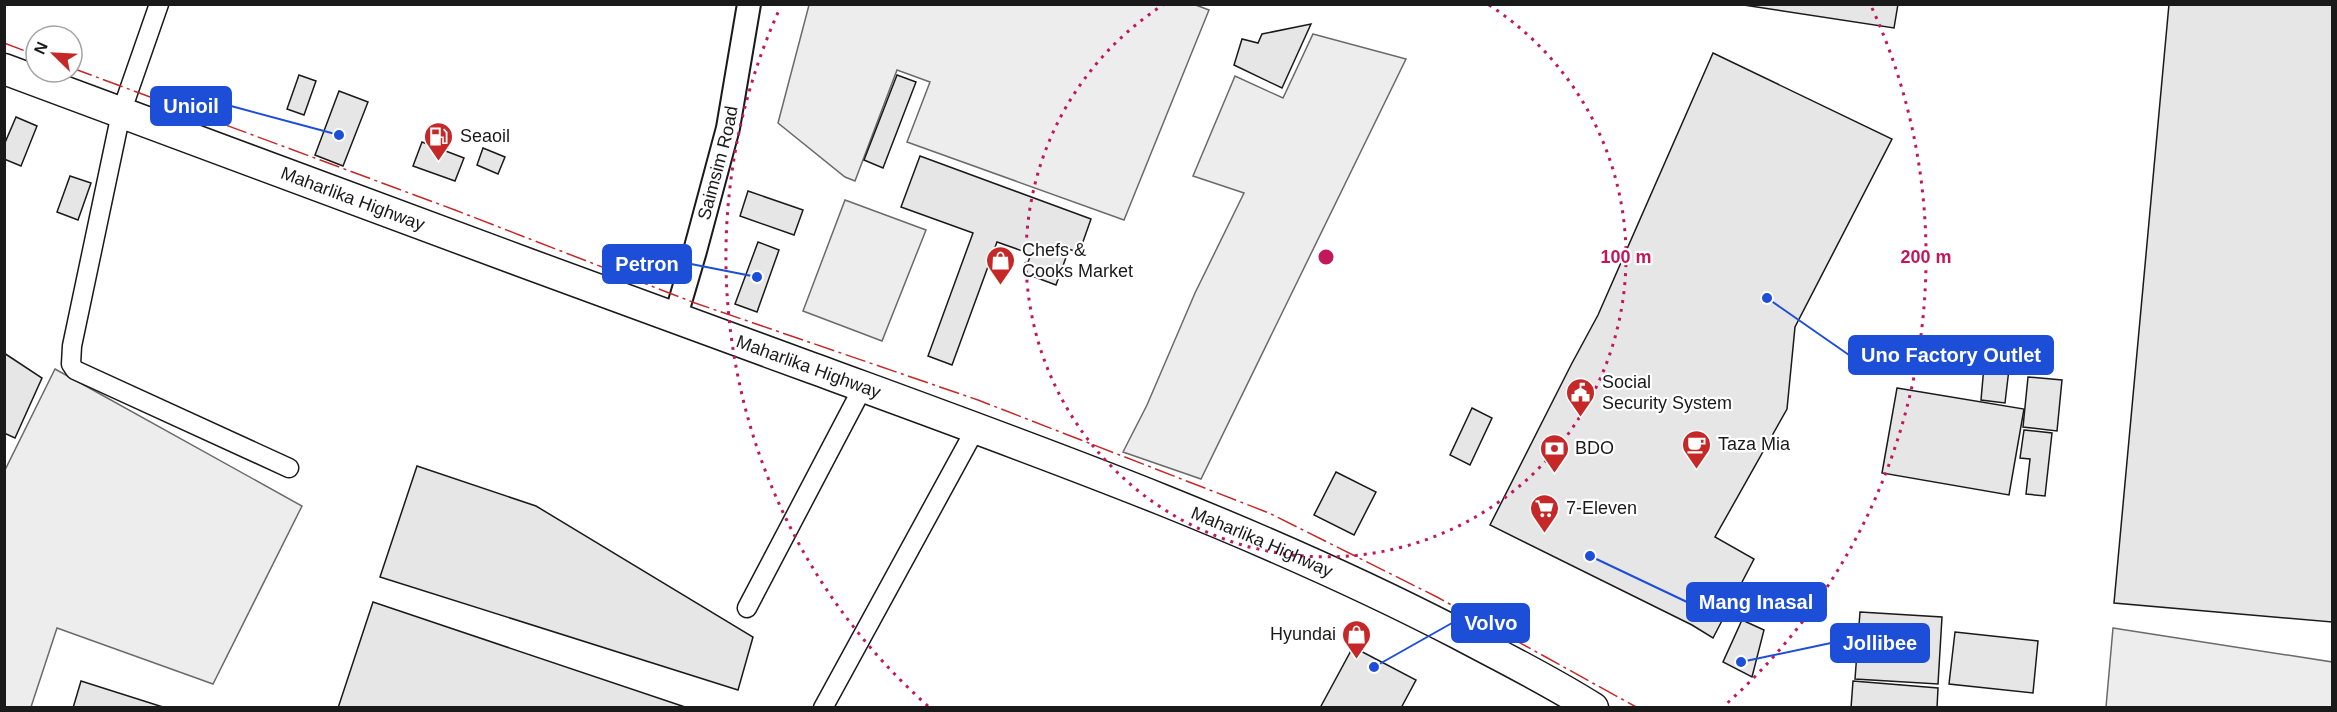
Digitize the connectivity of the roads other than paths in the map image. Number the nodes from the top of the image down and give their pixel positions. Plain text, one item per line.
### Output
1 (159, 4) edge
2 (749, 4) edge
3 (4, 69) edge
4 (121, 113) junction
5 (675, 319) junction
6 (863, 387) junction
7 (976, 428) junction
8 (289, 468) dead end
9 (747, 608) dead end
10 (823, 708) edge
11 (1593, 708) edge

1 - 4 street
2 - 5 street, Saimsim Road
3 - 4 highway, Maharlika Highway
4 - 5 highway, Maharlika Highway
4 - 8 street
5 - 6 highway, Maharlika Highway
6 - 7 highway, Maharlika Highway
6 - 9 street
7 - 10 street
7 - 11 highway, Maharlika Highway

